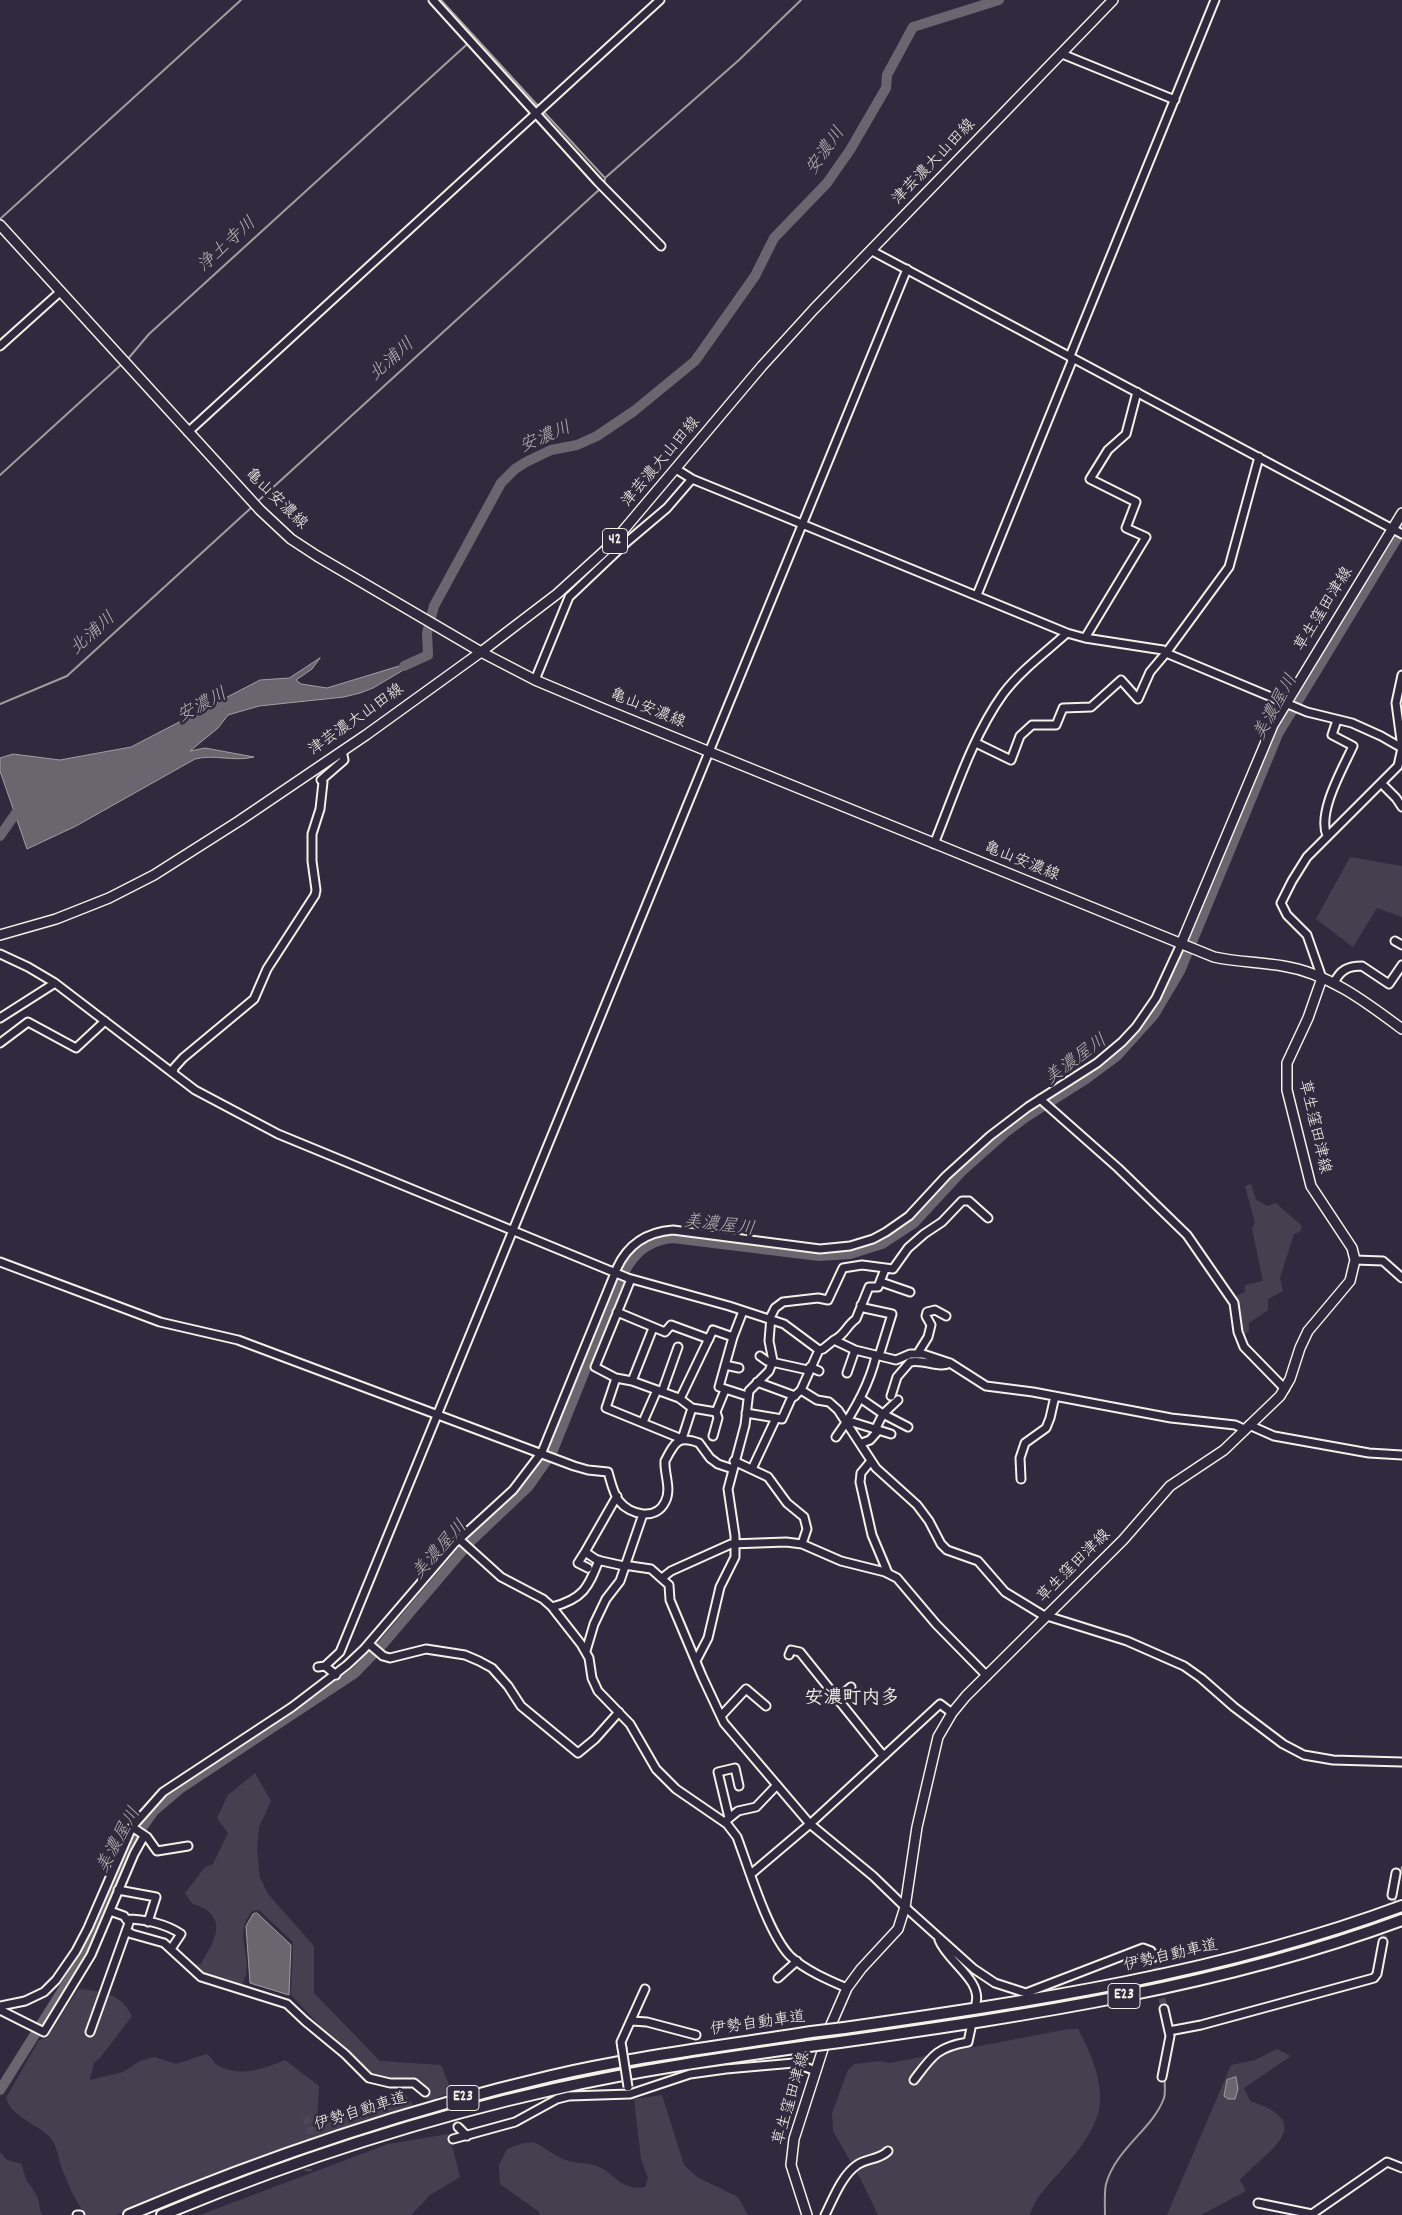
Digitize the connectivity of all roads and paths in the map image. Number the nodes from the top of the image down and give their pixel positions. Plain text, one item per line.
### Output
1 (433, 0) edge
2 (660, 0) edge
3 (1113, 0) edge
4 (1215, 0) edge
5 (1062, 54) junction
6 (1175, 100) junction
7 (537, 112) junction
8 (1, 226) edge
9 (661, 246) dead end
10 (872, 250) junction
11 (907, 269) junction
12 (60, 292) junction
13 (0, 346) edge
14 (1070, 356) junction
15 (1137, 392) junction
16 (188, 432) junction
17 (1258, 457) junction
18 (676, 469) junction
19 (692, 478) junction
20 (1402, 514) edge
21 (802, 524) junction
22 (1397, 531) edge
23 (978, 595) junction
24 (1067, 633) junction
25 (1086, 638) junction
26 (481, 652) junction
27 (1166, 653) junction
28 (1402, 675) edge
29 (535, 680) junction
30 (1287, 704) junction
31 (1337, 720) junction
32 (976, 743) junction
33 (1402, 748) edge
34 (342, 751) junction
35 (709, 752) junction
36 (1382, 784) junction
37 (1402, 807) edge
38 (1327, 836) junction
39 (934, 844) junction
40 (0, 935) edge
41 (1183, 945) junction
42 (0, 954) edge
43 (1402, 965) edge
44 (1322, 978) junction
45 (55, 983) junction
46 (1334, 984) junction
47 (0, 1018) edge
48 (105, 1022) junction
49 (1402, 1029) edge
50 (0, 1043) edge
51 (173, 1074) junction
52 (1042, 1100) junction
53 (988, 1218) dead end
54 (512, 1230) junction
55 (1355, 1260) junction
56 (0, 1262) edge
57 (885, 1268) junction
58 (617, 1274) junction
59 (1402, 1278) edge
60 (629, 1279) junction
61 (881, 1282) junction
62 (910, 1292) dead end
63 (861, 1305) junction
64 (743, 1311) junction
65 (617, 1312) junction
66 (946, 1316) dead end
67 (770, 1320) junction
68 (653, 1328) junction
69 (733, 1337) junction
70 (709, 1339) junction
71 (834, 1340) junction
72 (678, 1347) dead end
73 (819, 1350) junction
74 (855, 1350) junction
75 (918, 1353) junction
76 (760, 1356) dead end
77 (878, 1356) junction
78 (773, 1361) junction
79 (950, 1364) junction
80 (725, 1365) junction
81 (738, 1368) dead end
82 (809, 1368) junction
83 (819, 1371) dead end
84 (847, 1373) dead end
85 (616, 1378) junction
86 (632, 1381) junction
87 (757, 1382) junction
88 (1285, 1389) junction
89 (725, 1390) junction
90 (801, 1390) junction
91 (659, 1391) junction
92 (747, 1396) junction
93 (795, 1396) junction
94 (891, 1396) dead end
95 (1055, 1396) junction
96 (680, 1398) junction
97 (860, 1398) junction
98 (898, 1400) dead end
99 (692, 1408) junction
100 (716, 1412) junction
101 (746, 1413) junction
102 (883, 1414) junction
103 (437, 1415) junction
104 (776, 1418) junction
105 (643, 1422) junction
106 (848, 1422) junction
107 (908, 1427) dead end
108 (1247, 1427) junction
109 (876, 1430) junction
110 (891, 1434) dead end
111 (713, 1436) dead end
112 (836, 1437) dead end
113 (682, 1439) junction
114 (862, 1443) junction
115 (544, 1453) junction
116 (1402, 1454) edge
117 (734, 1461) junction
118 (871, 1461) junction
119 (733, 1469) junction
120 (752, 1469) junction
121 (1021, 1479) dead end
122 (616, 1496) junction
123 (643, 1514) junction
124 (461, 1541) junction
125 (736, 1543) junction
126 (802, 1544) junction
127 (585, 1552) junction
128 (599, 1560) junction
129 (624, 1566) junction
130 (588, 1568) dead end
131 (888, 1573) junction
132 (662, 1578) junction
133 (552, 1607) junction
134 (1046, 1617) junction
135 (371, 1645) junction
136 (586, 1652) junction
137 (789, 1655) dead end
138 (696, 1661) junction
139 (336, 1675) junction
140 (987, 1676) junction
141 (851, 1687) dead end
142 (838, 1698) junction
143 (766, 1706) dead end
144 (619, 1712) junction
145 (952, 1713) junction
146 (721, 1716) junction
147 (885, 1755) junction
148 (1402, 1762) edge
149 (777, 1785) junction
150 (739, 1786) dead end
151 (727, 1820) junction
152 (810, 1824) junction
153 (133, 1828) junction
154 (144, 1835) junction
155 (188, 1846) dead end
156 (1396, 1873) dead end
157 (751, 1874) junction
158 (118, 1890) junction
159 (1392, 1895) tunnel mouth
160 (1402, 1906) edge
161 (904, 1907) junction
162 (110, 1911) junction
163 (126, 1919) junction
164 (1402, 1920) edge
165 (148, 1922) junction
166 (126, 1931) junction
167 (938, 1938) junction
168 (1383, 1942) tunnel mouth
169 (171, 1950) junction
170 (1154, 1957) dead end
171 (797, 1961) junction
172 (778, 1978) dead end
173 (847, 1988) junction
174 (645, 1989) dead end
175 (976, 2003) dead end
176 (0, 2008) edge
177 (1164, 2010) tunnel mouth
178 (632, 2021) junction
179 (971, 2028) dead end
180 (1169, 2031) junction
181 (90, 2032) dead end
182 (696, 2035) dead end
183 (816, 2071) junction
184 (1162, 2077) dead end
185 (914, 2080) dead end
186 (629, 2090) junction
187 (425, 2092) tunnel mouth
188 (458, 2127) tunnel mouth
189 (467, 2136) junction
190 (453, 2139) dead end
191 (888, 2151) dead end
192 (1402, 2168) edge
193 (1258, 2203) dead end
194 (129, 2215) edge
195 (162, 2215) edge
196 (807, 2215) edge
197 (825, 2215) edge

1 - 7 street
2 - 7 street
3 - 5 main road, 津芸濃大山田線 / 42
4 - 6 street
5 - 6 street
5 - 10 main road, 津芸濃大山田線 / 42
6 - 14 street
7 - 9 street
7 - 16 street
8 - 12 main road, 亀山安濃線
10 - 11 street
10 - 18 main road, 津芸濃大山田線 / 42
11 - 14 street
11 - 21 street
12 - 13 street
12 - 16 main road, 亀山安濃線
14 - 15 street
14 - 23 street
15 - 17 street
15 - 25 street
16 - 26 main road, 亀山安濃線
17 - 22 street
17 - 27 street
18 - 19 street
18 - 26 main road, 津芸濃大山田線 / 42
19 - 21 street
19 - 29 street
20 - 22 main road, 草生窪田津線
21 - 23 street
21 - 35 street
22 - 30 main road, 草生窪田津線
23 - 24 street
24 - 25 street
24 - 32 street
25 - 27 street
26 - 29 main road, 亀山安濃線
26 - 34 main road, 津芸濃大山田線 / 42
27 - 30 street
27 - 32 street
28 - 33 street
29 - 35 main road, 亀山安濃線
30 - 31 street
30 - 41 main road, 草生窪田津線
31 - 33 street
31 - 38 street
32 - 39 street
33 - 36 street
34 - 40 main road, 津芸濃大山田線 / 42
34 - 51 street
35 - 39 main road, 亀山安濃線
35 - 54 street
36 - 37 street
36 - 38 street
38 - 44 street
39 - 41 main road, 亀山安濃線
41 - 44 main road, 亀山安濃線
41 - 52 street
42 - 45 street
43 - 46 street
44 - 46 main road, 亀山安濃線
44 - 55 main road, 草生窪田津線
45 - 47 street
45 - 48 street
46 - 49 main road, 亀山安濃線
48 - 50 street
48 - 51 street
51 - 54 street
52 - 58 street
52 - 88 street
53 - 57 street
54 - 58 street
54 - 103 street
55 - 59 street
55 - 88 main road, 草生窪田津線
56 - 103 street
57 - 61 street
57 - 67 street
58 - 60 street
58 - 115 street
60 - 64 street
60 - 65 street
61 - 62 street
61 - 63 street
63 - 71 street
63 - 77 street
64 - 67 street
64 - 69 street
65 - 68 street
65 - 85 street
66 - 75 street
67 - 73 street
67 - 78 street
68 - 70 street
68 - 86 street
69 - 70 street
69 - 80 street
70 - 96 street
71 - 73 street
71 - 74 street
72 - 91 street
73 - 82 street
74 - 77 street
74 - 84 street
75 - 77 street
75 - 79 street
76 - 78 street
77 - 97 street
78 - 82 street
78 - 87 street
79 - 94 street
79 - 95 street
80 - 81 street
80 - 89 street
82 - 83 street
82 - 90 street
85 - 86 street
85 - 105 street
86 - 91 street
87 - 92 street
87 - 93 street
88 - 108 main road, 草生窪田津線
89 - 92 street
89 - 100 street
90 - 93 street
90 - 106 street
91 - 96 street
91 - 105 street
92 - 101 street
93 - 104 street
95 - 108 street
95 - 121 street
96 - 99 street
97 - 102 street
97 - 106 street
98 - 102 street
99 - 100 street
99 - 113 street
100 - 111 street
101 - 104 street
101 - 117 street
102 - 107 street
102 - 109 street
103 - 115 street
103 - 139 street
104 - 120 street
105 - 113 street
106 - 109 street
106 - 112 street
106 - 114 street
108 - 116 street
108 - 134 main road, 草生窪田津線
109 - 110 street
109 - 114 street
113 - 119 street
113 - 123 street
114 - 118 street
115 - 122 street
115 - 124 street
117 - 119 street
117 - 120 street
118 - 131 street
118 - 134 street
119 - 125 street
120 - 126 street
122 - 123 street
122 - 127 street
123 - 129 street
124 - 133 street
124 - 135 street
125 - 126 street
125 - 132 street
125 - 138 street
126 - 131 street
127 - 128 street
127 - 130 street
128 - 129 street
128 - 133 street
129 - 132 street
129 - 136 street
131 - 140 street
132 - 138 street
133 - 136 street
134 - 140 main road, 草生窪田津線
134 - 148 street
135 - 139 street
135 - 144 street
136 - 144 street
137 - 142 street
138 - 146 street
139 - 153 street
140 - 145 main road, 草生窪田津線
141 - 142 street
142 - 147 street
143 - 146 street
144 - 151 street
145 - 147 street
145 - 161 main road, 草生窪田津線
146 - 149 street
147 - 152 street
149 - 151 street
149 - 152 street
150 - 151 street
151 - 157 street
152 - 157 street
152 - 161 street
153 - 154 street
153 - 176 street
154 - 155 street
154 - 158 street
156 - 159 street
157 - 171 street
158 - 162 street
158 - 165 street
160 - 194 highway, 伊勢自動車道 / E23, bridge
161 - 167 street
161 - 173 main road, 草生窪田津線
162 - 163 street
162 - 176 street
163 - 165 street
163 - 166 street
164 - 195 highway, 伊勢自動車道 / E23, bridge
165 - 169 street
166 - 169 street
166 - 181 street
167 - 170 street
167 - 175 street
168 - 180 street
169 - 187 street
171 - 172 street
171 - 173 street
173 - 183 main road, 草生窪田津線
174 - 178 street
177 - 180 street
178 - 182 street
178 - 186 street, bridge
179 - 185 street
180 - 184 street
183 - 186 street
183 - 196 main road, 草生窪田津線
186 - 189 street
188 - 189 street
189 - 190 street
191 - 197 street
192 - 193 street

